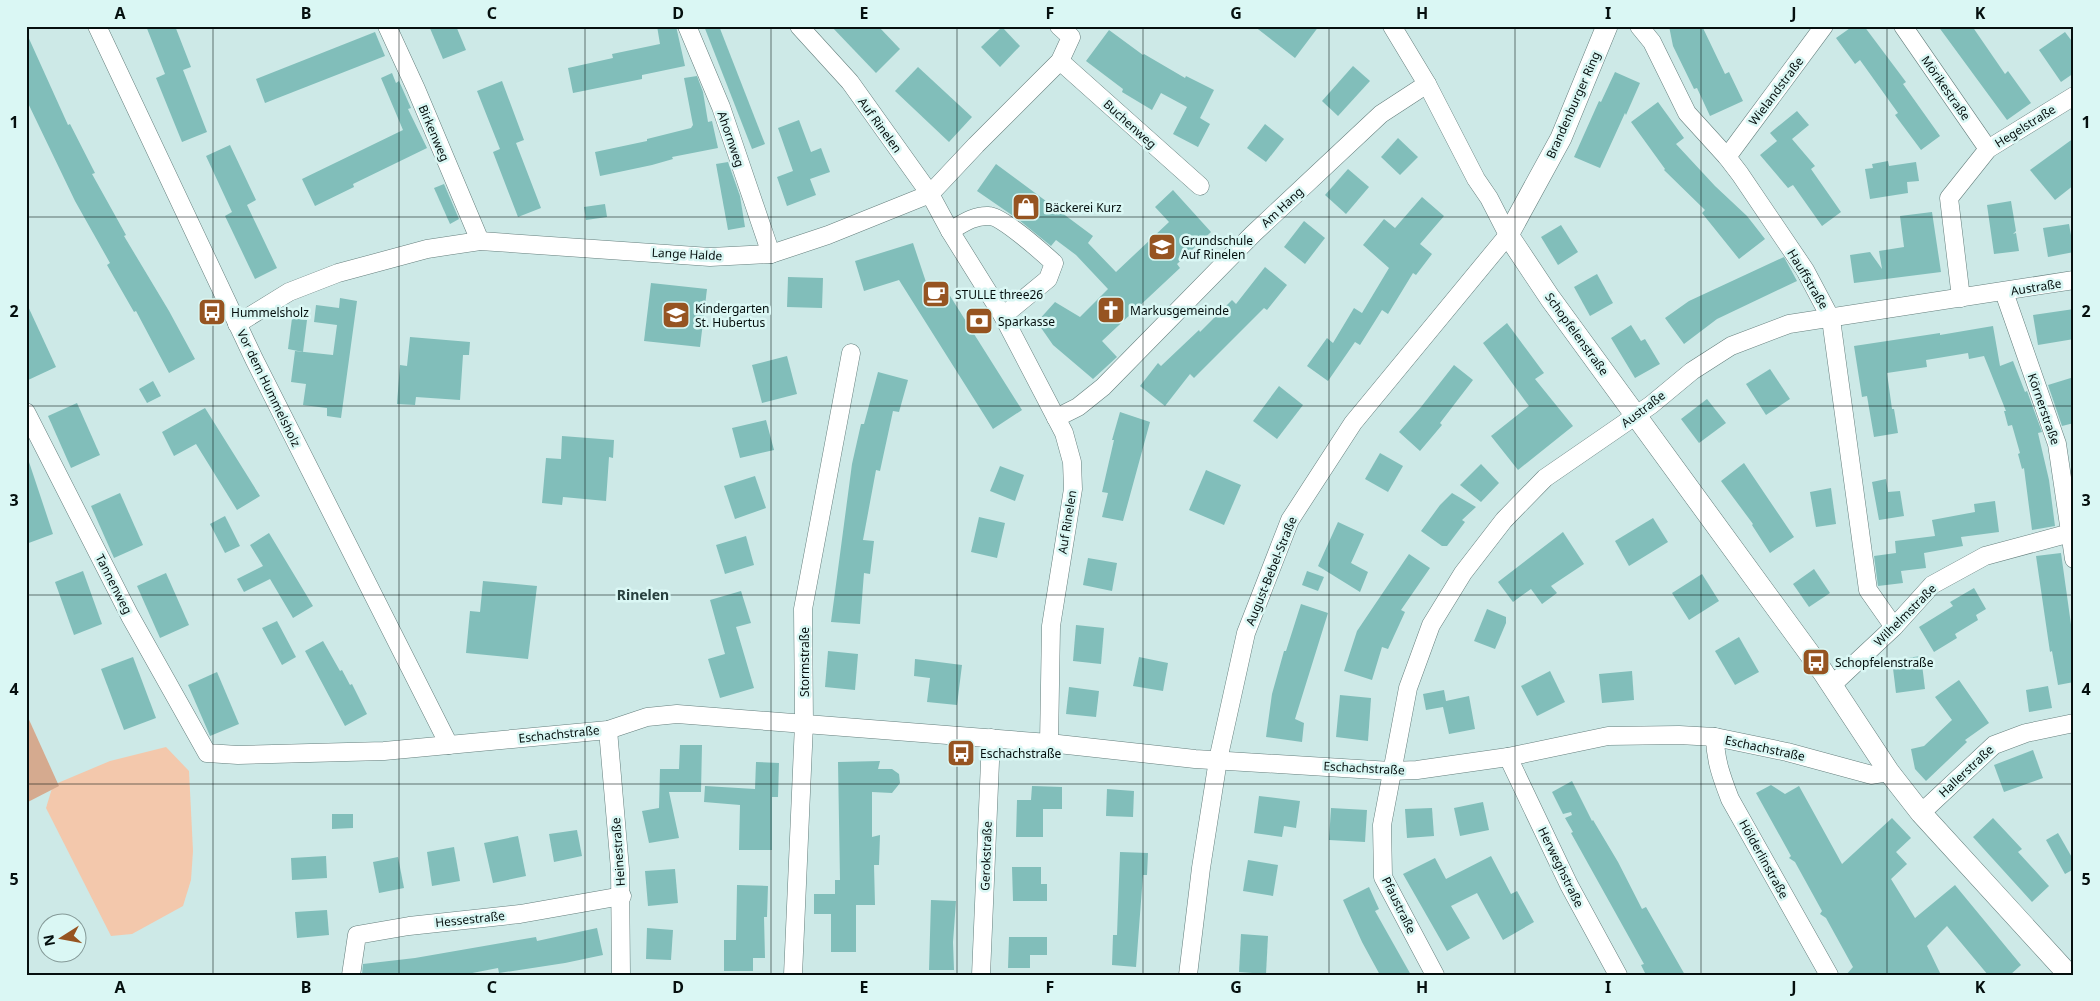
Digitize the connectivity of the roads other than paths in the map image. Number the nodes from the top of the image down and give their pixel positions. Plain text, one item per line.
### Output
1 (97, 26) edge
2 (388, 26) edge
3 (686, 26) edge
4 (799, 26) edge
5 (1392, 26) edge
6 (1607, 26) edge
7 (1639, 26) edge
8 (1824, 26) edge
9 (1903, 26) edge
10 (1065, 32) edge
11 (1060, 61) junction
12 (1426, 84) junction
13 (2074, 96) edge
14 (1988, 149) junction
15 (1727, 156) junction
16 (1200, 186) dead end
17 (930, 194) junction
18 (950, 231) junction
19 (1508, 235) junction
20 (480, 241) junction
21 (770, 254) junction
22 (2074, 280) edge
23 (2004, 292) junction
24 (1961, 298) junction
25 (1003, 316) junction
26 (1831, 319) junction
27 (238, 324) junction
28 (851, 353) dead end
29 (26, 412) edge
30 (1635, 416) junction
31 (1056, 418) junction
32 (2072, 532) edge
33 (2074, 559) edge
34 (1894, 627) junction
35 (1832, 686) junction
36 (2074, 723) edge
37 (804, 724) junction
38 (608, 730) junction
39 (990, 738) junction
40 (1715, 738) junction
41 (1050, 743) junction
42 (450, 745) junction
43 (207, 753) joint
44 (1508, 757) junction
45 (1218, 760) junction
46 (1392, 771) junction
47 (1888, 772) junction
48 (1921, 813) junction
49 (622, 896) junction
50 (351, 975) edge
51 (621, 975) edge
52 (793, 975) edge
53 (980, 975) edge
54 (1188, 975) edge
55 (1435, 975) edge
56 (1618, 975) edge
57 (1829, 975) edge
58 (2069, 975) edge

1 - 27 street, Vor dem Hummelsholz
2 - 20 street, Birkenweg
3 - 21 street, Ahornweg
4 - 17 street, Auf Rinelen
5 - 12 street, Schopfelenstraße
6 - 19 street, Brandenburger Ring
7 - 15 street, Hauffstraße
8 - 15 street, Wielandstraße
9 - 14 street, Mörikestraße
10 - 11 street, Lange Halde
11 - 16 street, Buchenweg
11 - 17 street, Lange Halde
12 - 19 street, Schopfelenstraße
12 - 31 street, Am Hang
13 - 14 street, Hegelstraße
14 - 24 street, Hegelstraße
15 - 26 street, Hauffstraße
17 - 18 street, Auf Rinelen
17 - 21 street, Lange Halde
18 - 25 street, Auf Rinelen
18 - 25 street
19 - 30 street, Schopfelenstraße
19 - 45 street, August-Bebel-Straße
20 - 21 street, Lange Halde
20 - 27 street, Lange Halde
22 - 23 street, Austraße
23 - 24 street, Austraße
23 - 32 street, Körnerstraße
24 - 26 street, Austraße
25 - 31 street, Auf Rinelen
26 - 30 street, Austraße
26 - 34 street, Hauffstraße
27 - 42 street, Vor dem Hummelsholz
28 - 37 street, Stormstraße
29 - 43 street, Tannenweg
30 - 35 street, Schopfelenstraße
30 - 46 street, Austraße
31 - 41 street, Auf Rinelen
32 - 33 street, Körnerstraße
32 - 34 street, Wilhelmstraße
34 - 35 street, Wilhelmstraße
35 - 47 street, Schopfelenstraße
36 - 48 street, Hallerstraße
37 - 38 street, Eschachstraße
37 - 39 street, Eschachstraße
37 - 52 street, Stormstraße
38 - 42 street, Eschachstraße
38 - 49 street, Heinestraße
39 - 41 street, Eschachstraße
39 - 53 street, Gerokstraße
40 - 44 street, Eschachstraße
40 - 47 street, Eschachstraße
40 - 57 street, Hölderlinstraße
41 - 45 street, Eschachstraße
42 - 43 street, Eschachstraße
44 - 46 street, Eschachstraße
44 - 56 street, Herweghstraße
45 - 46 street, Eschachstraße
45 - 54 street, August-Bebel-Straße
46 - 55 street, Pfaustraße
47 - 48 street, Schopfelenstraße
48 - 58 street, Schopfelenstraße
49 - 50 street, Hessestraße
49 - 51 street, Heinestraße

